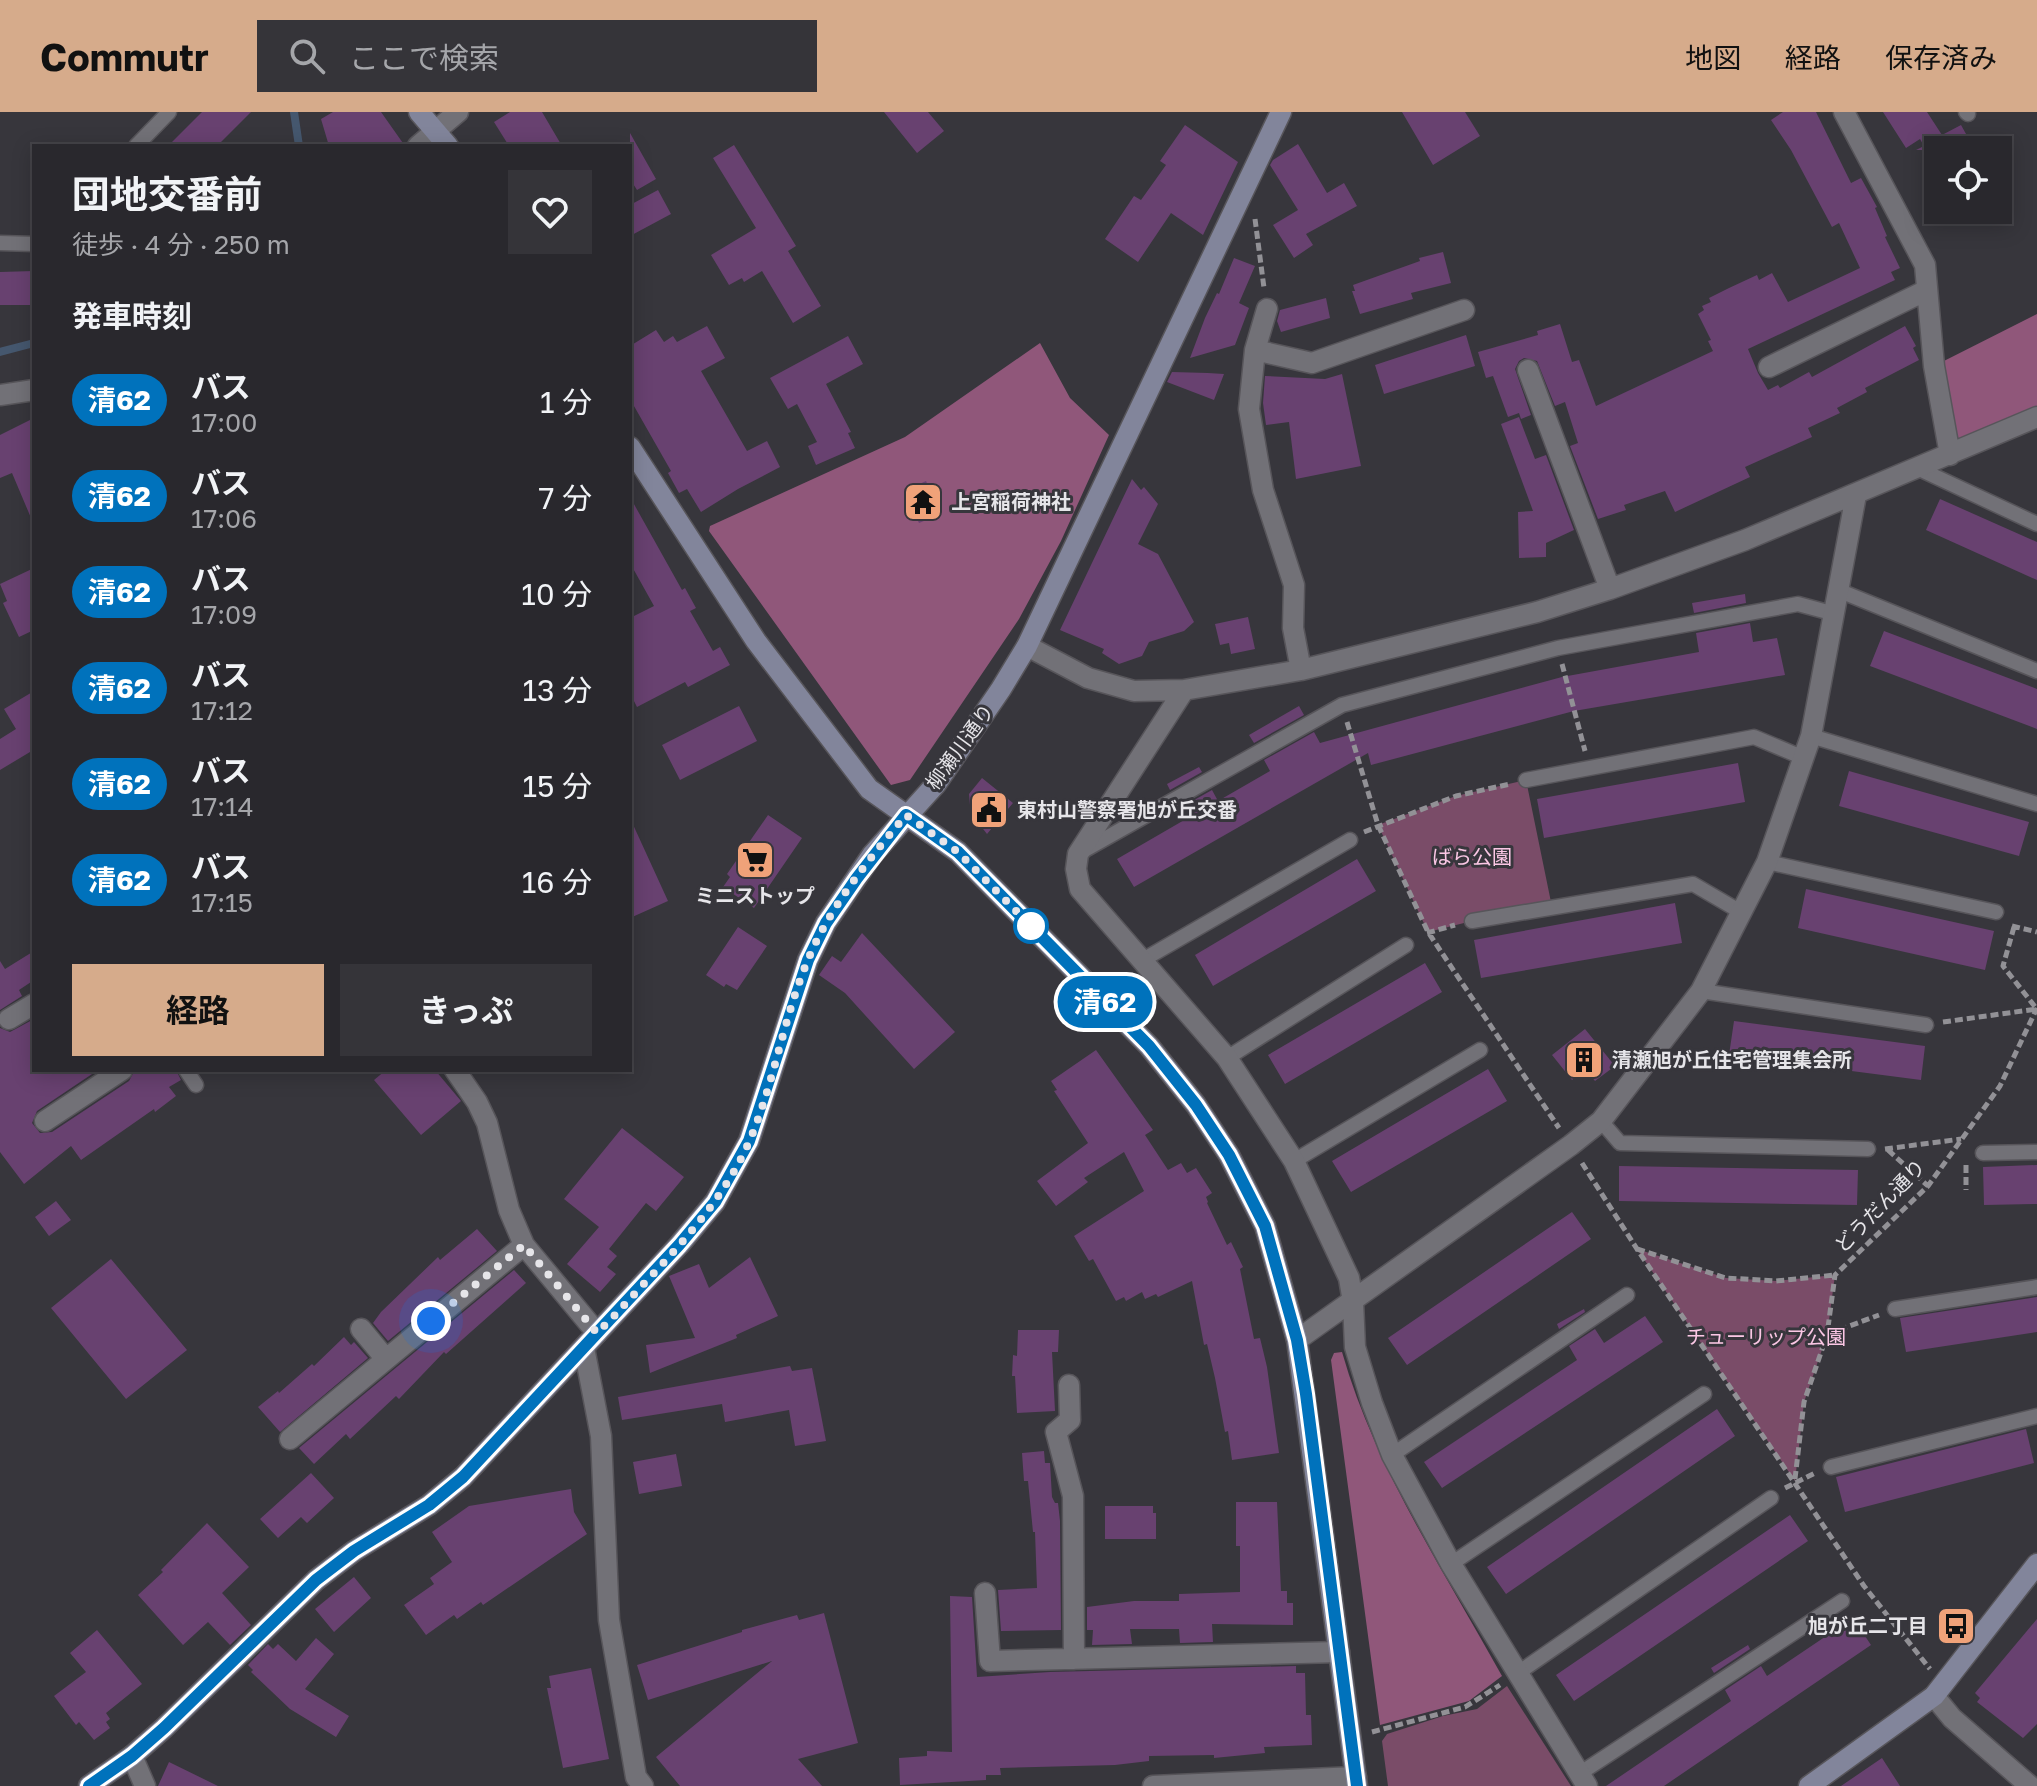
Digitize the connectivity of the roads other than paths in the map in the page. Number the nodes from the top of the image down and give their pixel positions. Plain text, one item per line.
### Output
1 (419, 112) edge
2 (458, 112) edge
3 (1281, 112) edge
4 (1844, 112) edge
5 (161, 115) edge
6 (443, 138) edge
7 (138, 144) edge
8 (0, 243) edge
9 (32, 244) edge
10 (1927, 290) junction
11 (1267, 309) road end
12 (1464, 310) dead end
13 (1255, 350) junction
14 (1769, 367) dead end
15 (1528, 370) dead end
16 (32, 390) edge
17 (0, 395) edge
18 (2037, 417) edge
19 (632, 450) edge
20 (1950, 455) junction
21 (1917, 468) junction
22 (1856, 495) junction
23 (2037, 524) edge
24 (1610, 589) junction
25 (1840, 591) junction
26 (1835, 614) junction
27 (1027, 646) junction
28 (1301, 670) junction
29 (2037, 671) edge
30 (1184, 690) junction
31 (1811, 736) junction
32 (1804, 758) junction
33 (1526, 780) road end
34 (2037, 804) edge
35 (906, 815) junction
36 (1350, 840) dead end
37 (1078, 854) junction
38 (1767, 862) junction
39 (1741, 912) junction
40 (1996, 912) road end
41 (1472, 921) road end
42 (1406, 945) dead end
43 (1141, 961) junction
44 (1701, 991) junction
45 (32, 1005) edge
46 (9, 1019) dead end
47 (1926, 1025) road end
48 (1480, 1050) dead end
49 (1227, 1058) junction
50 (119, 1072) edge
51 (187, 1072) edge
52 (456, 1072) edge
53 (196, 1085) dead end
54 (45, 1121) dead end
55 (1601, 1121) junction
56 (1868, 1149) road end
57 (2037, 1152) edge
58 (1983, 1153) dead end
59 (1294, 1161) junction
60 (524, 1245) junction
61 (2037, 1287) edge
62 (1627, 1295) dead end
63 (1353, 1302) junction
64 (1895, 1309) road end
65 (361, 1329) dead end
66 (591, 1340) junction
67 (1297, 1340) junction
68 (385, 1358) junction
69 (1069, 1385) dead end
70 (1704, 1394) dead end
71 (2037, 1416) edge
72 (290, 1439) dead end
73 (1392, 1455) junction
74 (1831, 1467) dead end
75 (1771, 1498) dead end
76 (1451, 1564) junction
77 (2033, 1579) edge
78 (985, 1593) dead end
79 (1842, 1601) dead end
80 (1339, 1652) junction
81 (1074, 1659) junction
82 (1518, 1673) junction
83 (1939, 1691) junction
84 (132, 1756) junction
85 (1583, 1780) edge
86 (1357, 1782) edge
87 (633, 1783) edge
88 (89, 1786) edge
89 (145, 1786) edge
90 (1153, 1786) edge
91 (1809, 1786) edge
92 (2030, 1786) edge

1 - 6 street
2 - 6 street
3 - 27 street, 柳瀬川通り
4 - 10 street
5 - 7 lane
8 - 9 lane
10 - 14 street
10 - 20 street
11 - 13 street
12 - 13 street
13 - 28 street
15 - 24 street
16 - 17 street
18 - 20 street
19 - 35 street
20 - 21 street
21 - 22 street
21 - 23 lane
22 - 24 street
22 - 25 street
24 - 28 street
25 - 26 street
25 - 29 lane
26 - 31 street
26 - 37 lane
27 - 30 street
27 - 35 street, 柳瀬川通り
28 - 30 street
30 - 37 street
31 - 32 street
31 - 34 lane
32 - 33 lane
32 - 38 street
35 - 66 street, 柳瀬川通り
35 - 67 street
36 - 43 lane
37 - 43 street
38 - 39 street
38 - 40 lane
39 - 41 lane
39 - 44 street
42 - 49 lane
43 - 49 street
44 - 47 lane
44 - 55 street
45 - 46 street
48 - 59 lane
49 - 59 street
50 - 54 street
51 - 53 lane
52 - 60 street
55 - 56 lane
55 - 63 street
57 - 58 lane
59 - 63 street
60 - 66 street
60 - 68 street
61 - 64 lane
62 - 73 lane
63 - 67 street
63 - 73 street
65 - 68 street
66 - 84 street, 柳瀬川通り
66 - 87 street
67 - 80 street
68 - 72 street
69 - 81 street
70 - 76 lane
71 - 74 lane
73 - 76 street
75 - 82 lane
76 - 82 street
77 - 83 street
78 - 81 street
79 - 85 lane
80 - 81 street
80 - 86 street
82 - 85 street
83 - 91 street
83 - 92 street
84 - 88 street, 柳瀬川通り
84 - 89 street
86 - 90 street

